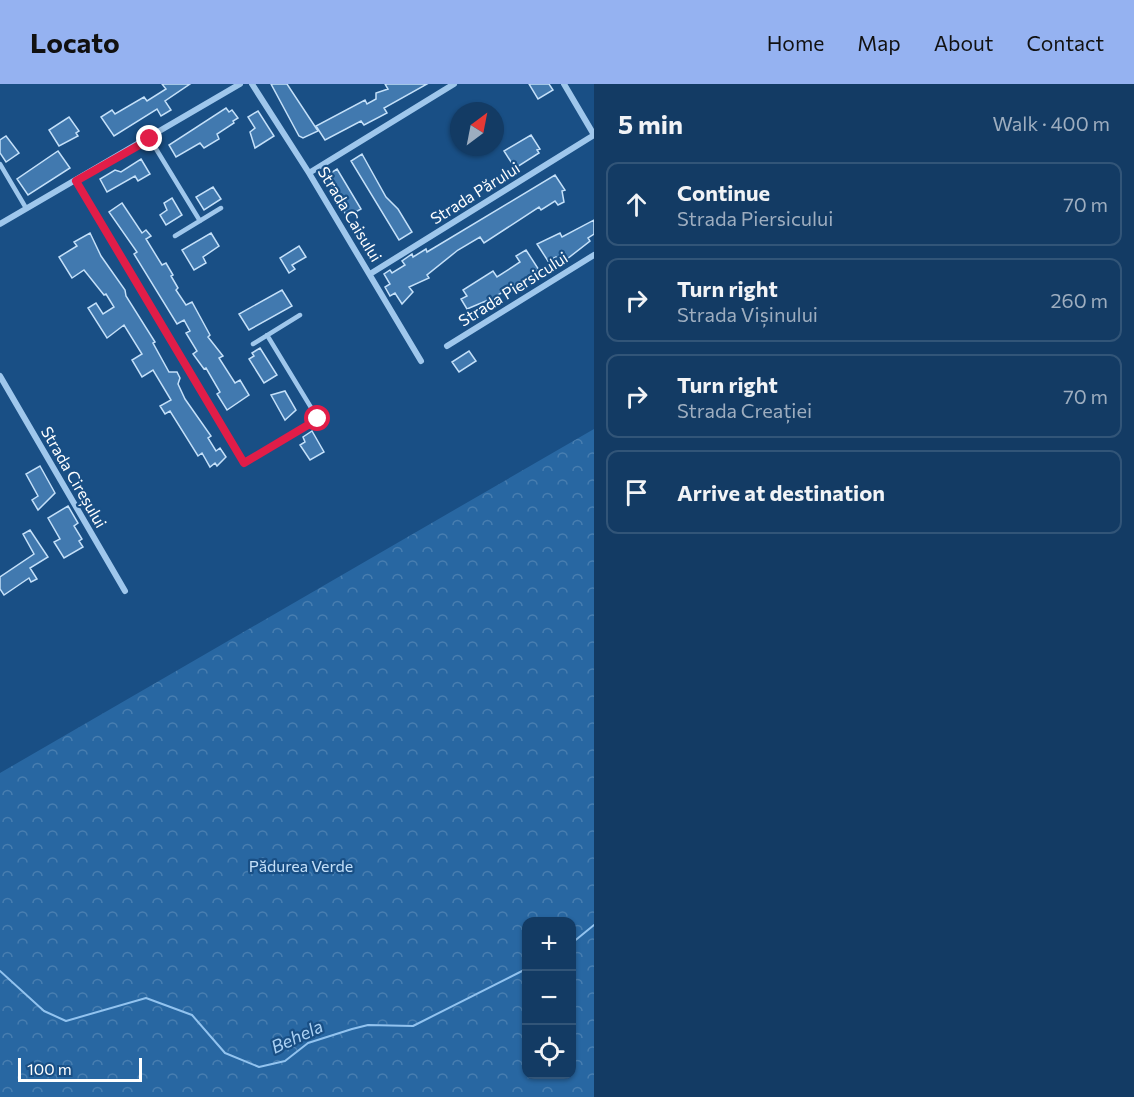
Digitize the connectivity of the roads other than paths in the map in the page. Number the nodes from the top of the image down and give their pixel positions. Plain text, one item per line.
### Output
1 (252, 84) edge
2 (454, 84) edge
3 (564, 84) edge
4 (235, 85) edge
5 (594, 135) edge
6 (150, 139) junction
7 (0, 164) edge
8 (309, 173) junction
9 (76, 181) junction
10 (26, 208) junction
11 (221, 208) dead end
12 (200, 221) junction
13 (0, 224) edge
14 (175, 236) dead end
15 (594, 255) edge
16 (370, 274) junction
17 (300, 315) dead end
18 (267, 335) junction
19 (253, 344) dead end
20 (447, 346) dead end
21 (421, 361) dead end
22 (0, 376) edge
23 (244, 463) joint
24 (125, 591) dead end

1 - 8 street, Strada Caisului
2 - 8 street
3 - 5 street
4 - 6 street
5 - 16 street, Strada Părului
6 - 9 street
6 - 12 lane
7 - 10 lane
8 - 16 street, Strada Caisului
9 - 10 street
9 - 23 street
10 - 13 street
11 - 12 lane
12 - 14 lane
15 - 20 street, Strada Piersicului
16 - 21 street, Strada Caisului
17 - 18 lane
18 - 19 lane
18 - 23 lane
22 - 24 street, Strada Cireșului

